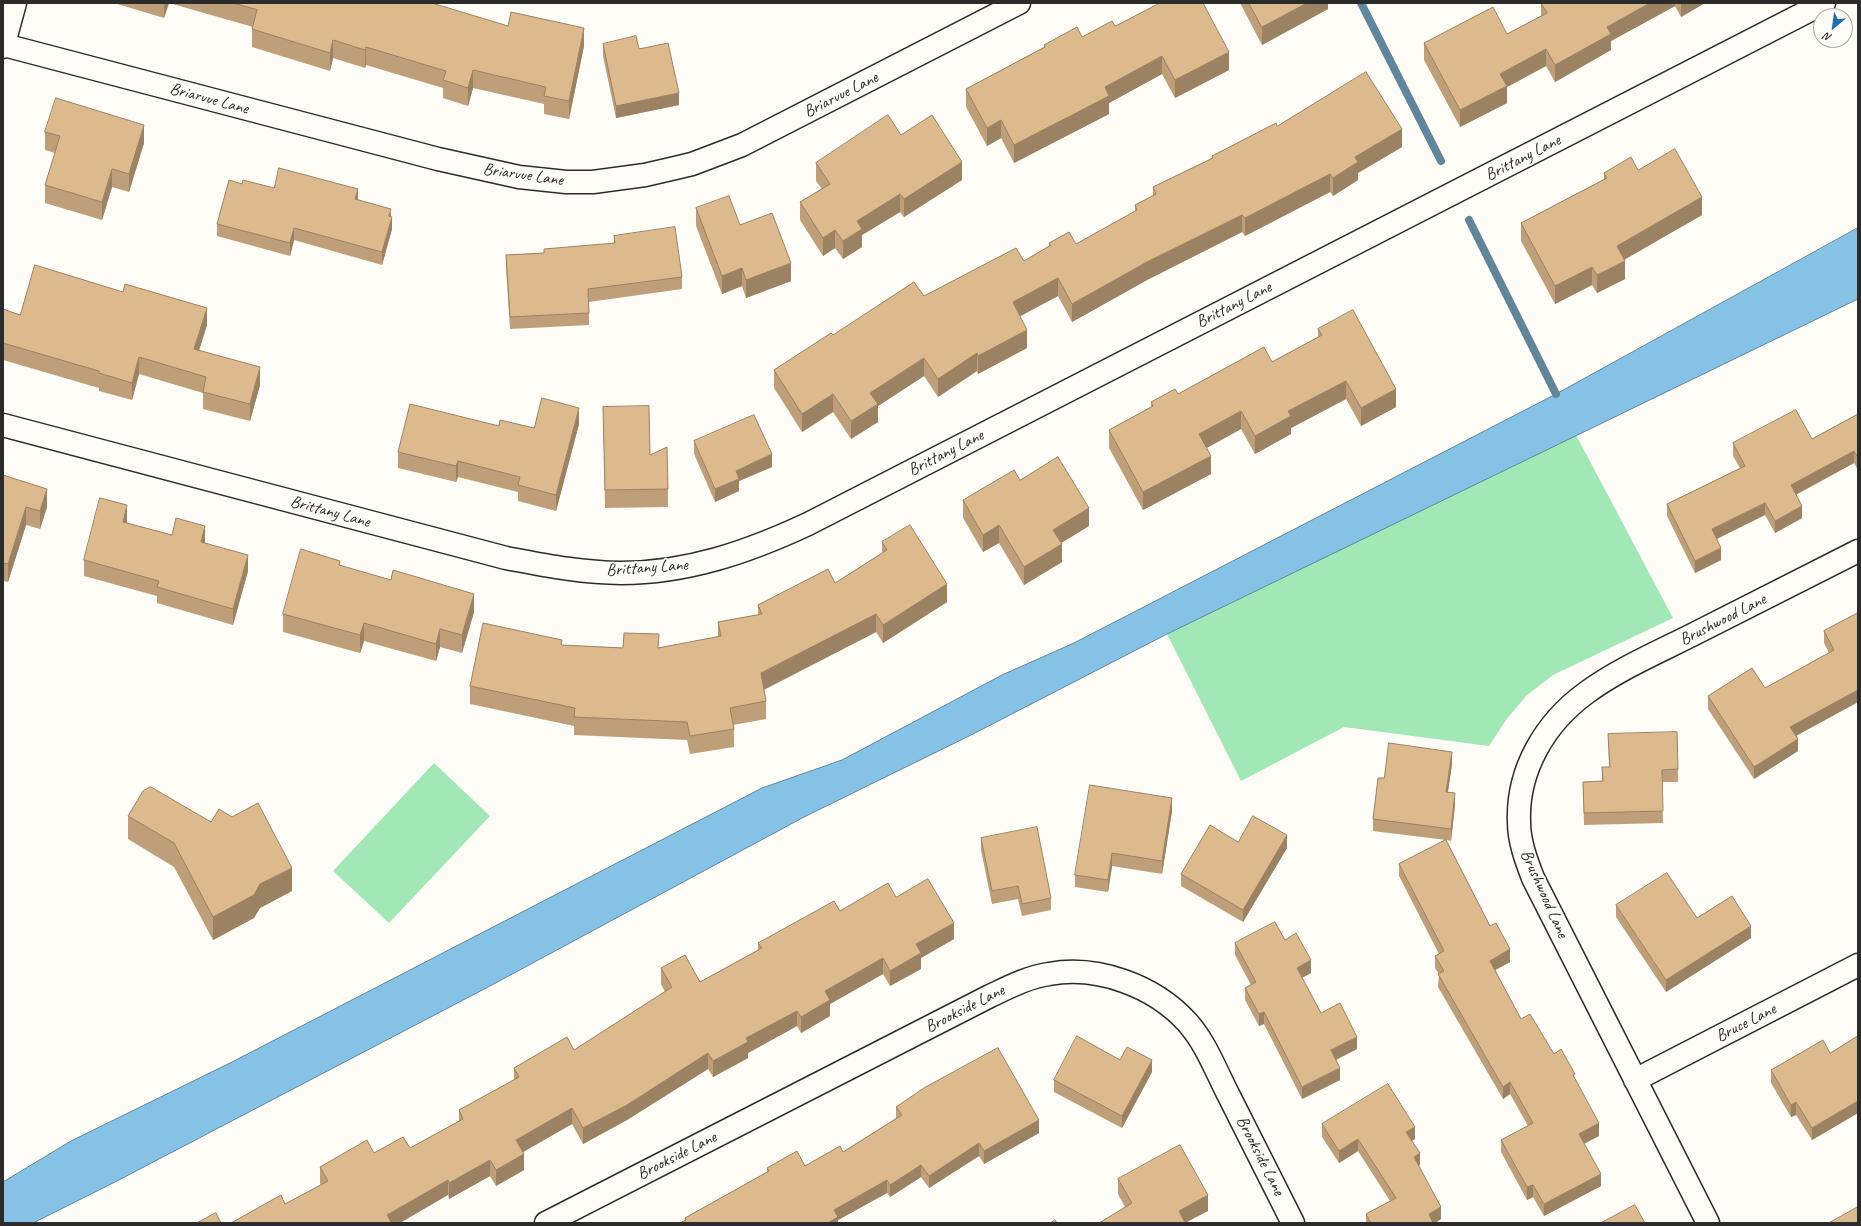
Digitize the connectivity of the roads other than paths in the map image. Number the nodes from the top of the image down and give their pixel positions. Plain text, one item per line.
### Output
1 (15, 3) edge
2 (1020, 3) edge
3 (1824, 3) edge
4 (3, 46) edge
5 (3, 425) edge
6 (1858, 551) edge
7 (1858, 965) edge
8 (1635, 1080) junction
9 (546, 1223) edge
10 (1293, 1223) edge
11 (1708, 1223) edge

1 - 4 street
2 - 4 street, Briarvue Lane
3 - 5 street, Brittany Lane
6 - 8 street, Brushwood Lane
7 - 8 street, Bruce Lane
8 - 11 street, Brushwood Lane
9 - 10 street, Brookside Lane

